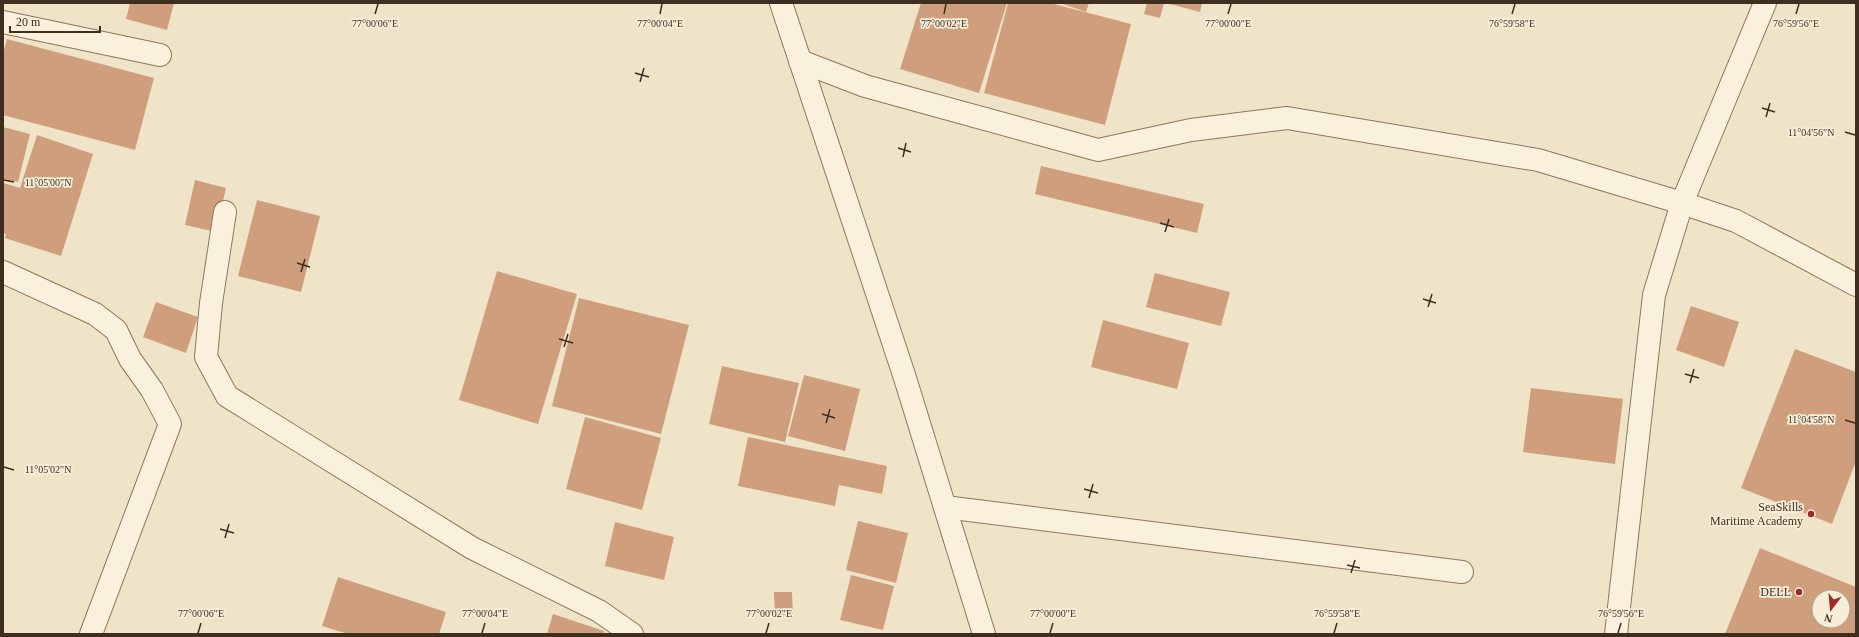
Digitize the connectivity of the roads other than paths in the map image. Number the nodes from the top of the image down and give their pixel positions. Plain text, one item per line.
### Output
1 (781, 3) edge
2 (1766, 3) edge
3 (3, 22) edge
4 (160, 55) dead end
5 (800, 61) junction
6 (1682, 203) junction
7 (225, 212) dead end
8 (3, 272) edge
9 (1856, 285) edge
10 (945, 507) junction
11 (1462, 572) dead end
12 (91, 634) edge
13 (632, 634) edge
14 (984, 634) edge
15 (1616, 634) edge

1 - 5 street
2 - 6 street
3 - 4 street
5 - 6 street
5 - 10 street
6 - 9 street
6 - 15 street
7 - 13 street
8 - 12 street
10 - 11 street
10 - 14 street

